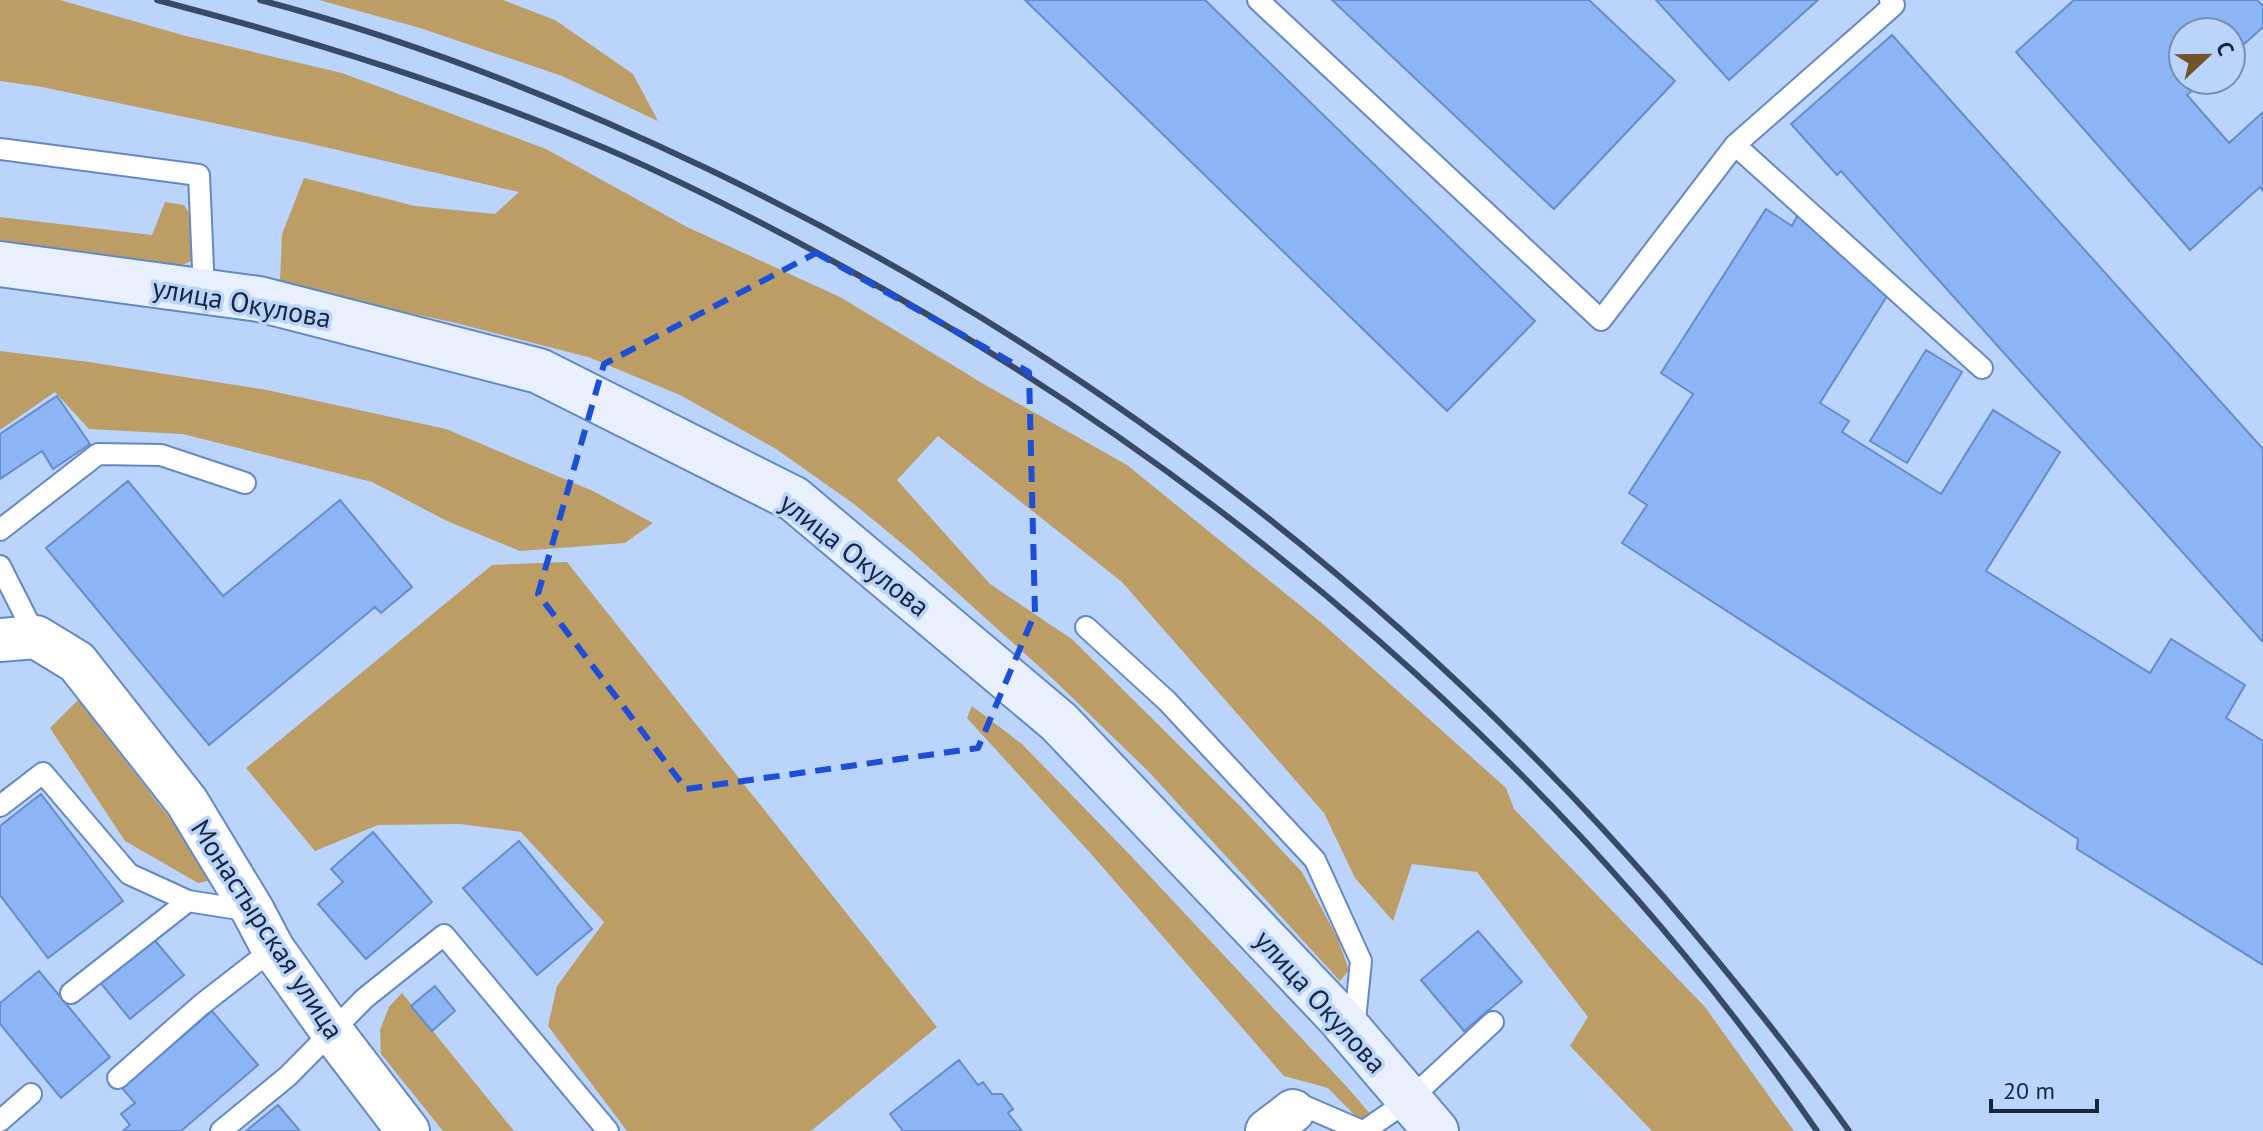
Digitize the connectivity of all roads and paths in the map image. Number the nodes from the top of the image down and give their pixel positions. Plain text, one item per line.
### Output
1 (1258, 0) edge
2 (1894, 2) edge
3 (1735, 145) junction
4 (0, 149) edge
5 (0, 264) edge
6 (204, 291) junction
7 (1982, 368) dead end
8 (245, 483) dead end
9 (0, 530) edge
10 (0, 566) edge
11 (1086, 627) dead end
12 (18, 638) edge
13 (0, 806) edge
14 (188, 901) junction
15 (253, 911) junction
16 (273, 949) junction
17 (71, 993) dead end
18 (1493, 1022) dead end
19 (333, 1033) junction
20 (1353, 1034) junction
21 (118, 1078) dead end
22 (31, 1094) dead end
23 (1422, 1115) edge
24 (0, 1121) edge
25 (1280, 1121) edge
26 (221, 1131) edge
27 (408, 1131) edge
28 (608, 1131) edge
29 (1363, 1131) edge

1 - 3 lane
2 - 3 lane
3 - 7 lane
4 - 6 lane
5 - 6 main road, улица Окулова
6 - 20 main road, улица Окулова
8 - 9 lane
10 - 12 lane
11 - 20 lane
12 - 15 street, Монастырская улица
13 - 14 lane
14 - 15 lane
14 - 17 lane
15 - 16 street, Монастырская улица
16 - 19 street, Монастырская улица
16 - 21 lane
18 - 23 lane
19 - 26 lane
19 - 27 street, Монастырская улица
19 - 28 lane
20 - 23 main road, улица Окулова
22 - 24 lane
23 - 29 lane
25 - 29 lane

